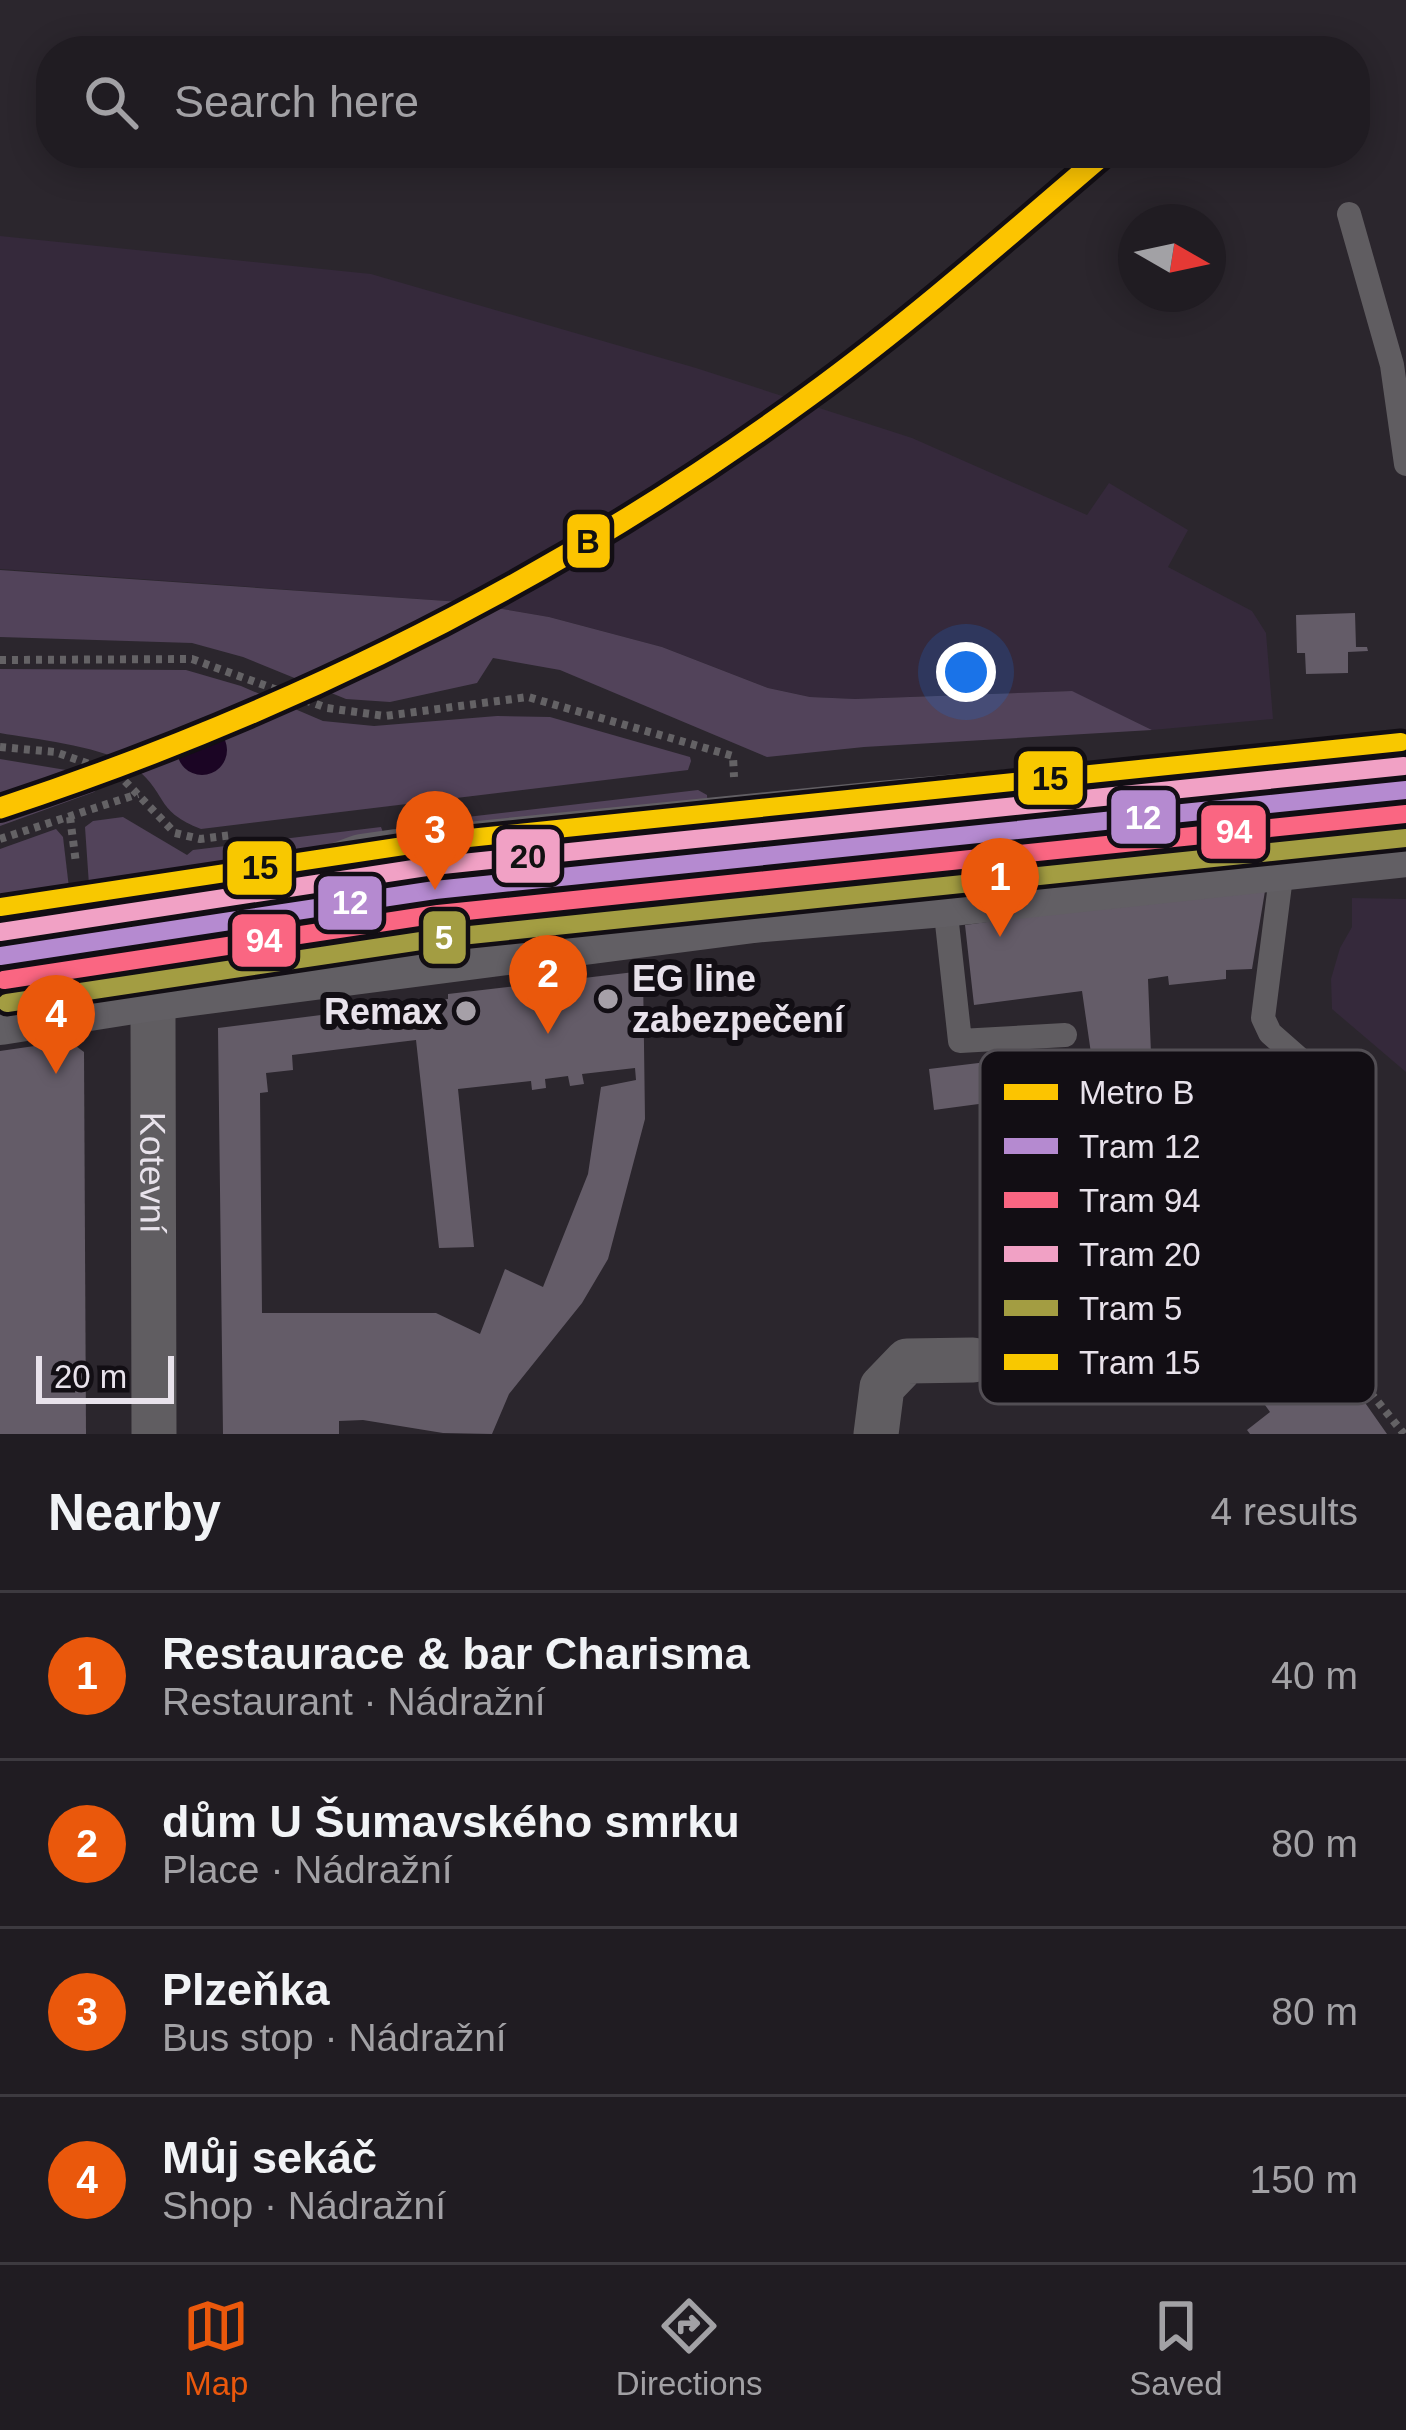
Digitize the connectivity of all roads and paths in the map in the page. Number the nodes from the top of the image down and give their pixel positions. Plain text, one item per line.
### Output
1 (1349, 214) dead end
2 (1406, 464) edge
3 (0, 660) edge
4 (1406, 767) edge
5 (138, 794) dead end
6 (741, 828) junction
7 (0, 838) edge
8 (1406, 844) edge
9 (1283, 859) junction
10 (943, 894) junction
11 (146, 909) junction
12 (0, 929) edge
13 (152, 988) junction
14 (0, 1012) edge
15 (1066, 1036) dead end
16 (1289, 1050) edge
17 (973, 1360) dead end
18 (1376, 1398) edge
19 (1406, 1416) edge
20 (1397, 1423) junction
21 (154, 1434) edge
22 (876, 1434) edge
23 (1404, 1434) edge

1 - 2 lane
3 - 6 path
4 - 6 street
5 - 7 path
6 - 11 street
8 - 9 street
9 - 10 street
9 - 16 lane
10 - 13 street
10 - 15 lane
11 - 12 street
11 - 13 street, Kotevní
13 - 14 street
13 - 21 street, Kotevní
17 - 22 street
18 - 20 path
19 - 20 path
20 - 23 path

